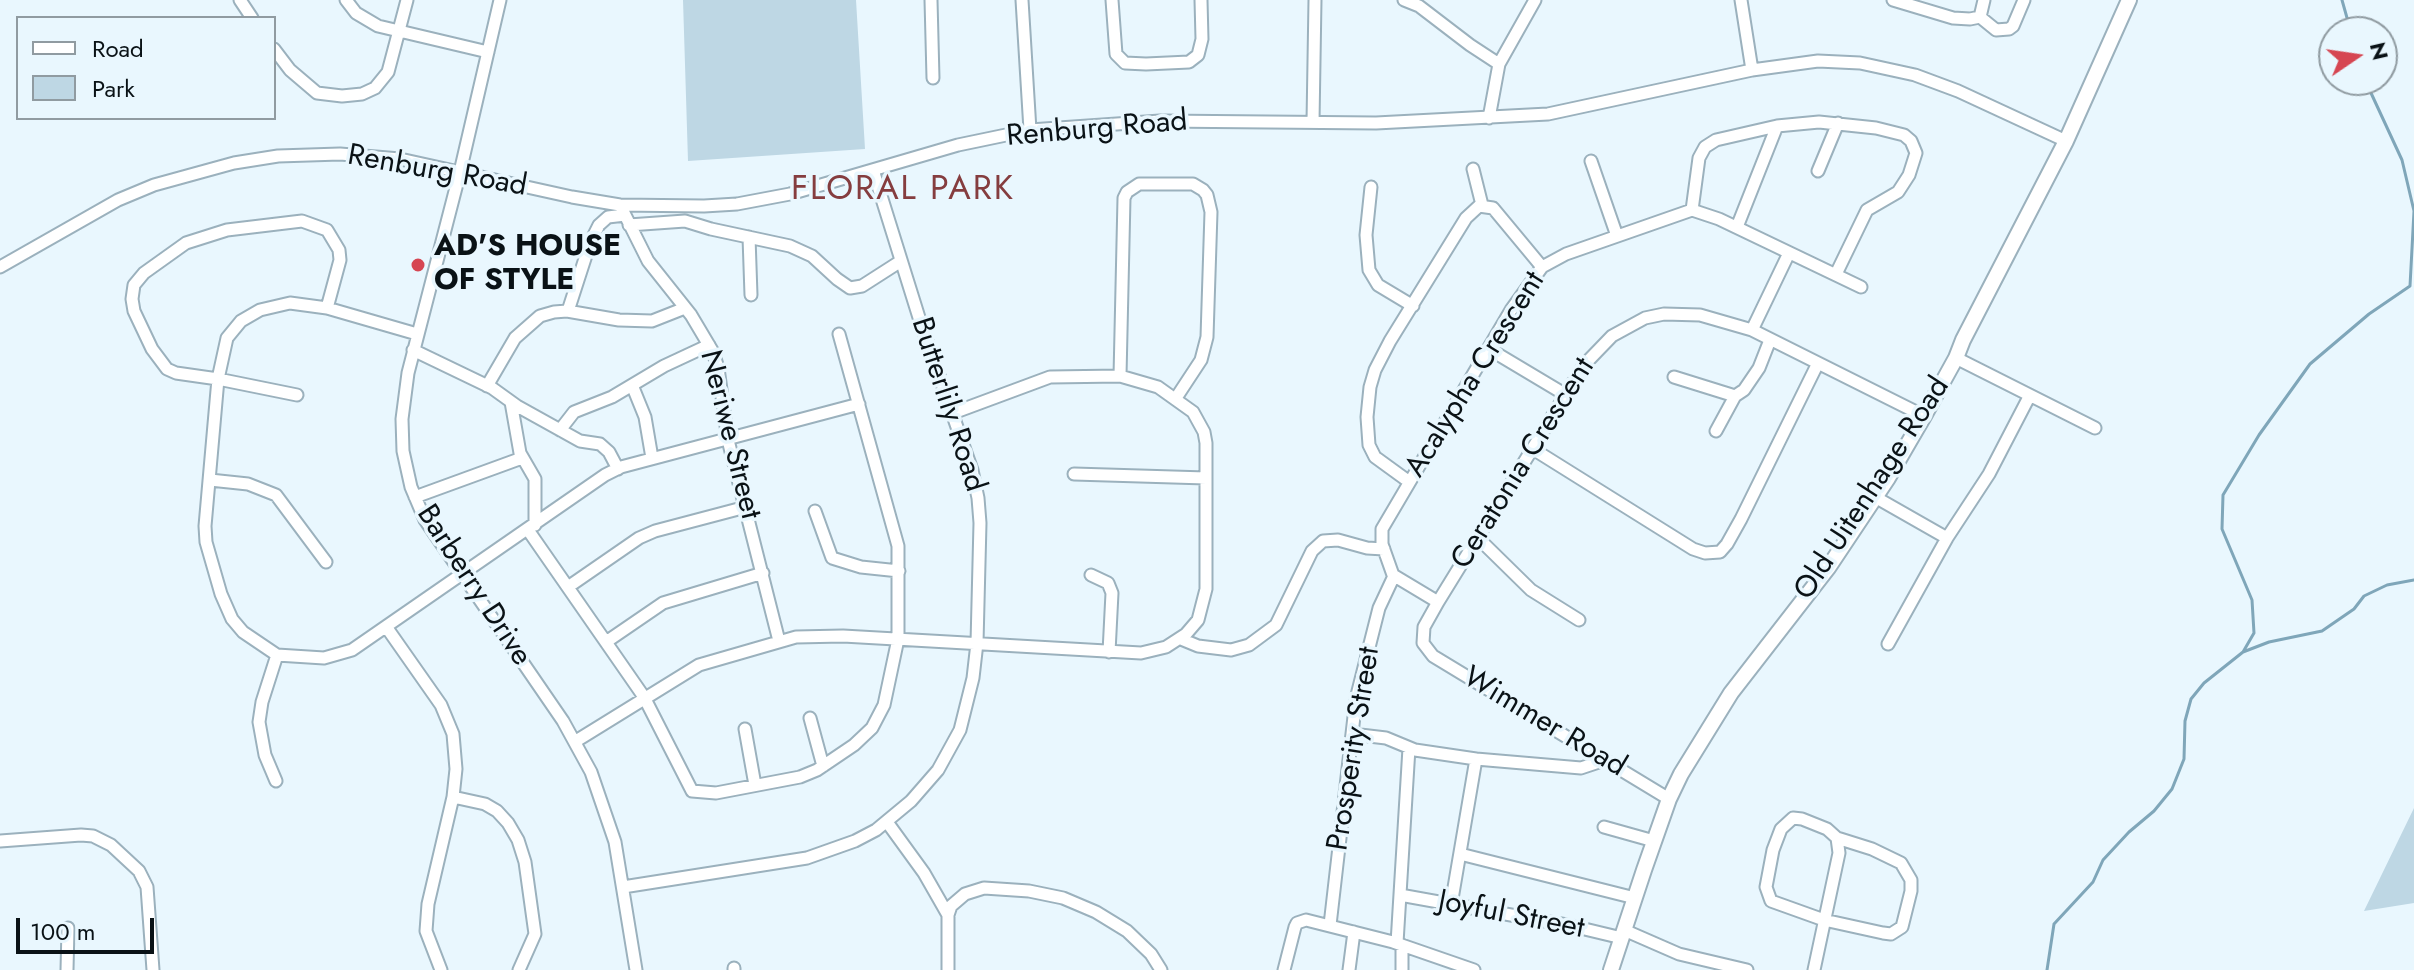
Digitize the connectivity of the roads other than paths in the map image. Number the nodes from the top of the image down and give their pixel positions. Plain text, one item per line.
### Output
1 (346, 0) edge
2 (407, 0) edge
3 (500, 0) edge
4 (931, 0) edge
5 (1022, 0) edge
6 (1112, 0) edge
7 (1201, 0) edge
8 (1315, 0) edge
9 (1404, 0) edge
10 (1535, 0) edge
11 (1741, 0) edge
12 (1893, 0) edge
13 (1984, 0) edge
14 (2024, 0) edge
15 (2129, 0) edge
16 (1980, 17) junction
17 (399, 31) junction
18 (276, 52) edge
19 (488, 52) junction
20 (1499, 64) junction
21 (1752, 70) junction
22 (933, 78) dead end
23 (1489, 118) junction
24 (1313, 122) junction
25 (1838, 123) junction
26 (1777, 126) junction
27 (1030, 130) junction
28 (2066, 141) junction
29 (1591, 161) dead end
30 (1473, 169) dead end
31 (873, 170) junction
32 (1818, 171) dead end
33 (460, 172) junction
34 (1371, 187) dead end
35 (1482, 205) junction
36 (1692, 210) junction
37 (625, 215) junction
38 (1737, 227) junction
39 (1617, 236) junction
40 (749, 237) junction
41 (1789, 253) junction
42 (901, 261) junction
43 (0, 267) edge
44 (1542, 267) junction
45 (1836, 274) junction
46 (1861, 287) dead end
47 (751, 295) dead end
48 (1413, 306) junction
49 (327, 308) junction
50 (685, 308) junction
51 (568, 311) junction
52 (1752, 330) junction
53 (417, 334) junction
54 (839, 334) dead end
55 (1770, 340) junction
56 (709, 345) junction
57 (1489, 349) junction
58 (413, 350) junction
59 (1956, 358) junction
60 (1818, 363) junction
61 (1120, 376) junction
62 (1674, 377) dead end
63 (218, 379) junction
64 (632, 385) junction
65 (487, 386) junction
66 (297, 395) dead end
67 (1566, 395) junction
68 (1735, 396) junction
69 (2029, 397) junction
70 (1176, 398) junction
71 (511, 402) junction
72 (859, 404) junction
73 (953, 413) junction
74 (1924, 416) junction
75 (2095, 428) dead end
76 (560, 430) junction
77 (1716, 431) dead end
78 (728, 440) junction
79 (1533, 449) junction
80 (522, 458) junction
81 (652, 458) junction
82 (618, 469) junction
83 (1074, 474) dead end
84 (1206, 478) junction
85 (210, 480) junction
86 (1408, 481) junction
87 (415, 497) junction
88 (1875, 497) junction
89 (746, 507) junction
90 (815, 511) dead end
91 (531, 528) junction
92 (1478, 538) junction
93 (1947, 538) junction
94 (1384, 549) junction
95 (326, 562) dead end
96 (899, 571) junction
97 (763, 573) junction
98 (461, 575) junction
99 (1091, 575) dead end
100 (1394, 576) junction
101 (568, 587) junction
102 (1438, 602) junction
103 (1579, 620) dead end
104 (387, 628) junction
105 (898, 639) junction
106 (1181, 639) junction
107 (779, 641) junction
108 (606, 642) junction
109 (977, 643) junction
110 (1423, 643) joint
111 (1888, 644) dead end
112 (1109, 652) junction
113 (277, 655) junction
114 (644, 697) junction
115 (810, 718) dead end
116 (745, 729) dead end
117 (1352, 734) junction
118 (576, 741) junction
119 (1409, 748) junction
120 (1476, 759) junction
121 (1605, 760) junction
122 (823, 766) junction
123 (276, 781) dead end
124 (755, 785) junction
125 (453, 797) junction
126 (1669, 799) junction
127 (887, 822) junction
128 (1604, 827) dead end
129 (1837, 838) junction
130 (0, 841) edge
131 (1654, 841) junction
132 (1460, 854) junction
133 (623, 887) junction
134 (1400, 895) junction
135 (1635, 898) junction
136 (1451, 905) junction
137 (948, 915) junction
138 (1824, 920) junction
139 (1330, 925) junction
140 (68, 928) dead end
141 (1354, 932) junction
142 (1623, 934) junction
143 (1399, 944) junction
144 (67, 970) edge
145 (153, 970) edge
146 (441, 970) edge
147 (519, 970) edge
148 (636, 970) edge
149 (948, 970) edge
150 (1161, 970) edge
151 (1284, 970) edge
152 (1349, 970) edge
153 (1402, 970) edge
154 (1474, 970) edge
155 (1611, 970) edge
156 (1747, 970) edge
157 (1814, 970) edge

1 - 17 street
2 - 17 street
3 - 19 street, Barberry Drive
4 - 22 street
5 - 27 street
6 - 7 street
8 - 24 street
9 - 20 street
10 - 20 street
11 - 21 street
12 - 16 street
13 - 16 street
14 - 16 street
15 - 28 main road, Old Uitenhage Road
17 - 18 street
17 - 19 street
19 - 33 street, Barberry Drive
20 - 23 street
21 - 23 street, Renburg Road
21 - 28 street, Renburg Road
23 - 24 street, Renburg Road
24 - 27 street, Renburg Road
25 - 26 street
25 - 32 street
25 - 45 street
26 - 36 street
26 - 38 street
27 - 31 street, Renburg Road
28 - 59 main road, Old Uitenhage Road
29 - 39 street
30 - 35 street
31 - 37 street, Renburg Road
31 - 42 street, Butterlily Road
33 - 37 street, Renburg Road
33 - 43 street, Renburg Road
33 - 53 street, Barberry Drive
34 - 48 street
35 - 44 street
35 - 48 street
36 - 38 street
36 - 39 street, Acalypha Crescent
37 - 40 street
37 - 50 street, Neriwe Street
37 - 51 street
38 - 41 street
39 - 44 street, Acalypha Crescent
40 - 42 street
40 - 47 street
41 - 45 street
41 - 52 street
42 - 73 street, Butterlily Road
44 - 57 street, Acalypha Crescent
45 - 46 street
48 - 86 street
49 - 53 street
49 - 63 street
49 - 63 street
50 - 51 street
50 - 56 street, Neriwe Street
51 - 65 street
52 - 55 street, Ceratonia Crescent
52 - 67 street, Ceratonia Crescent
53 - 58 street, Barberry Drive
54 - 72 street
55 - 60 street, Ceratonia Crescent
55 - 68 street
56 - 64 street
56 - 78 street, Neriwe Street
57 - 67 street
57 - 86 street, Acalypha Crescent
58 - 65 street
58 - 87 street, Barberry Drive
59 - 69 street
59 - 74 main road, Old Uitenhage Road
60 - 74 street, Ceratonia Crescent
60 - 79 street
61 - 70 street
61 - 70 street
61 - 73 street
62 - 68 street
63 - 66 street
63 - 85 street
64 - 76 street
64 - 81 street
65 - 71 street
67 - 79 street, Ceratonia Crescent
68 - 77 street
69 - 75 street
69 - 93 street
70 - 84 street
71 - 76 street
71 - 80 street
72 - 78 street
72 - 96 street
73 - 109 street, Butterlily Road
74 - 88 main road, Old Uitenhage Road
76 - 82 street
78 - 81 street
78 - 89 street, Neriwe Street
79 - 92 street, Ceratonia Crescent
80 - 87 street
80 - 91 street
81 - 82 street
82 - 91 street
83 - 84 street
84 - 106 street
85 - 95 street
85 - 113 street
86 - 94 street, Acalypha Crescent
87 - 98 street, Barberry Drive
88 - 93 street
88 - 126 main road, Old Uitenhage Road
89 - 97 street, Neriwe Street
89 - 101 street
90 - 96 street
91 - 98 street
91 - 101 street
92 - 102 street, Ceratonia Crescent
92 - 103 street
93 - 111 street
94 - 100 street
94 - 106 street
96 - 105 street
97 - 107 street, Neriwe Street
97 - 108 street
98 - 104 street
98 - 118 street, Barberry Drive
99 - 112 street
100 - 102 street
100 - 117 street, Prosperity Street
101 - 108 street
102 - 110 street, Ceratonia Crescent
104 - 113 street
104 - 125 street
105 - 107 street
105 - 109 street
105 - 122 street
106 - 112 street
107 - 114 street
108 - 114 street
109 - 112 street
109 - 127 street, Butterlily Road
110 - 121 street, Wimmer Road
113 - 123 street
114 - 118 street
114 - 124 street
115 - 122 street
116 - 124 street
117 - 119 street
117 - 139 street, Prosperity Street
118 - 133 street, Barberry Drive
119 - 120 street
119 - 134 street
120 - 121 street
120 - 132 street
121 - 126 street, Wimmer Road
122 - 124 street
125 - 146 street
125 - 147 street
126 - 131 main road, Old Uitenhage Road
127 - 133 street, Butterlily Road
127 - 137 street
128 - 131 street
129 - 138 street
129 - 138 street
129 - 138 street
130 - 145 street
131 - 135 main road, Old Uitenhage Road
132 - 135 street
132 - 136 street
133 - 148 street, Barberry Drive
134 - 136 street, Joyful Street
134 - 143 street
135 - 142 main road, Old Uitenhage Road
136 - 142 street, Joyful Street
137 - 149 street
137 - 150 street
138 - 157 street
139 - 141 street
139 - 151 street
140 - 144 street
141 - 143 street
141 - 152 street
142 - 155 main road, Old Uitenhage Road
142 - 156 street, Joyful Street
143 - 153 street
143 - 154 street

